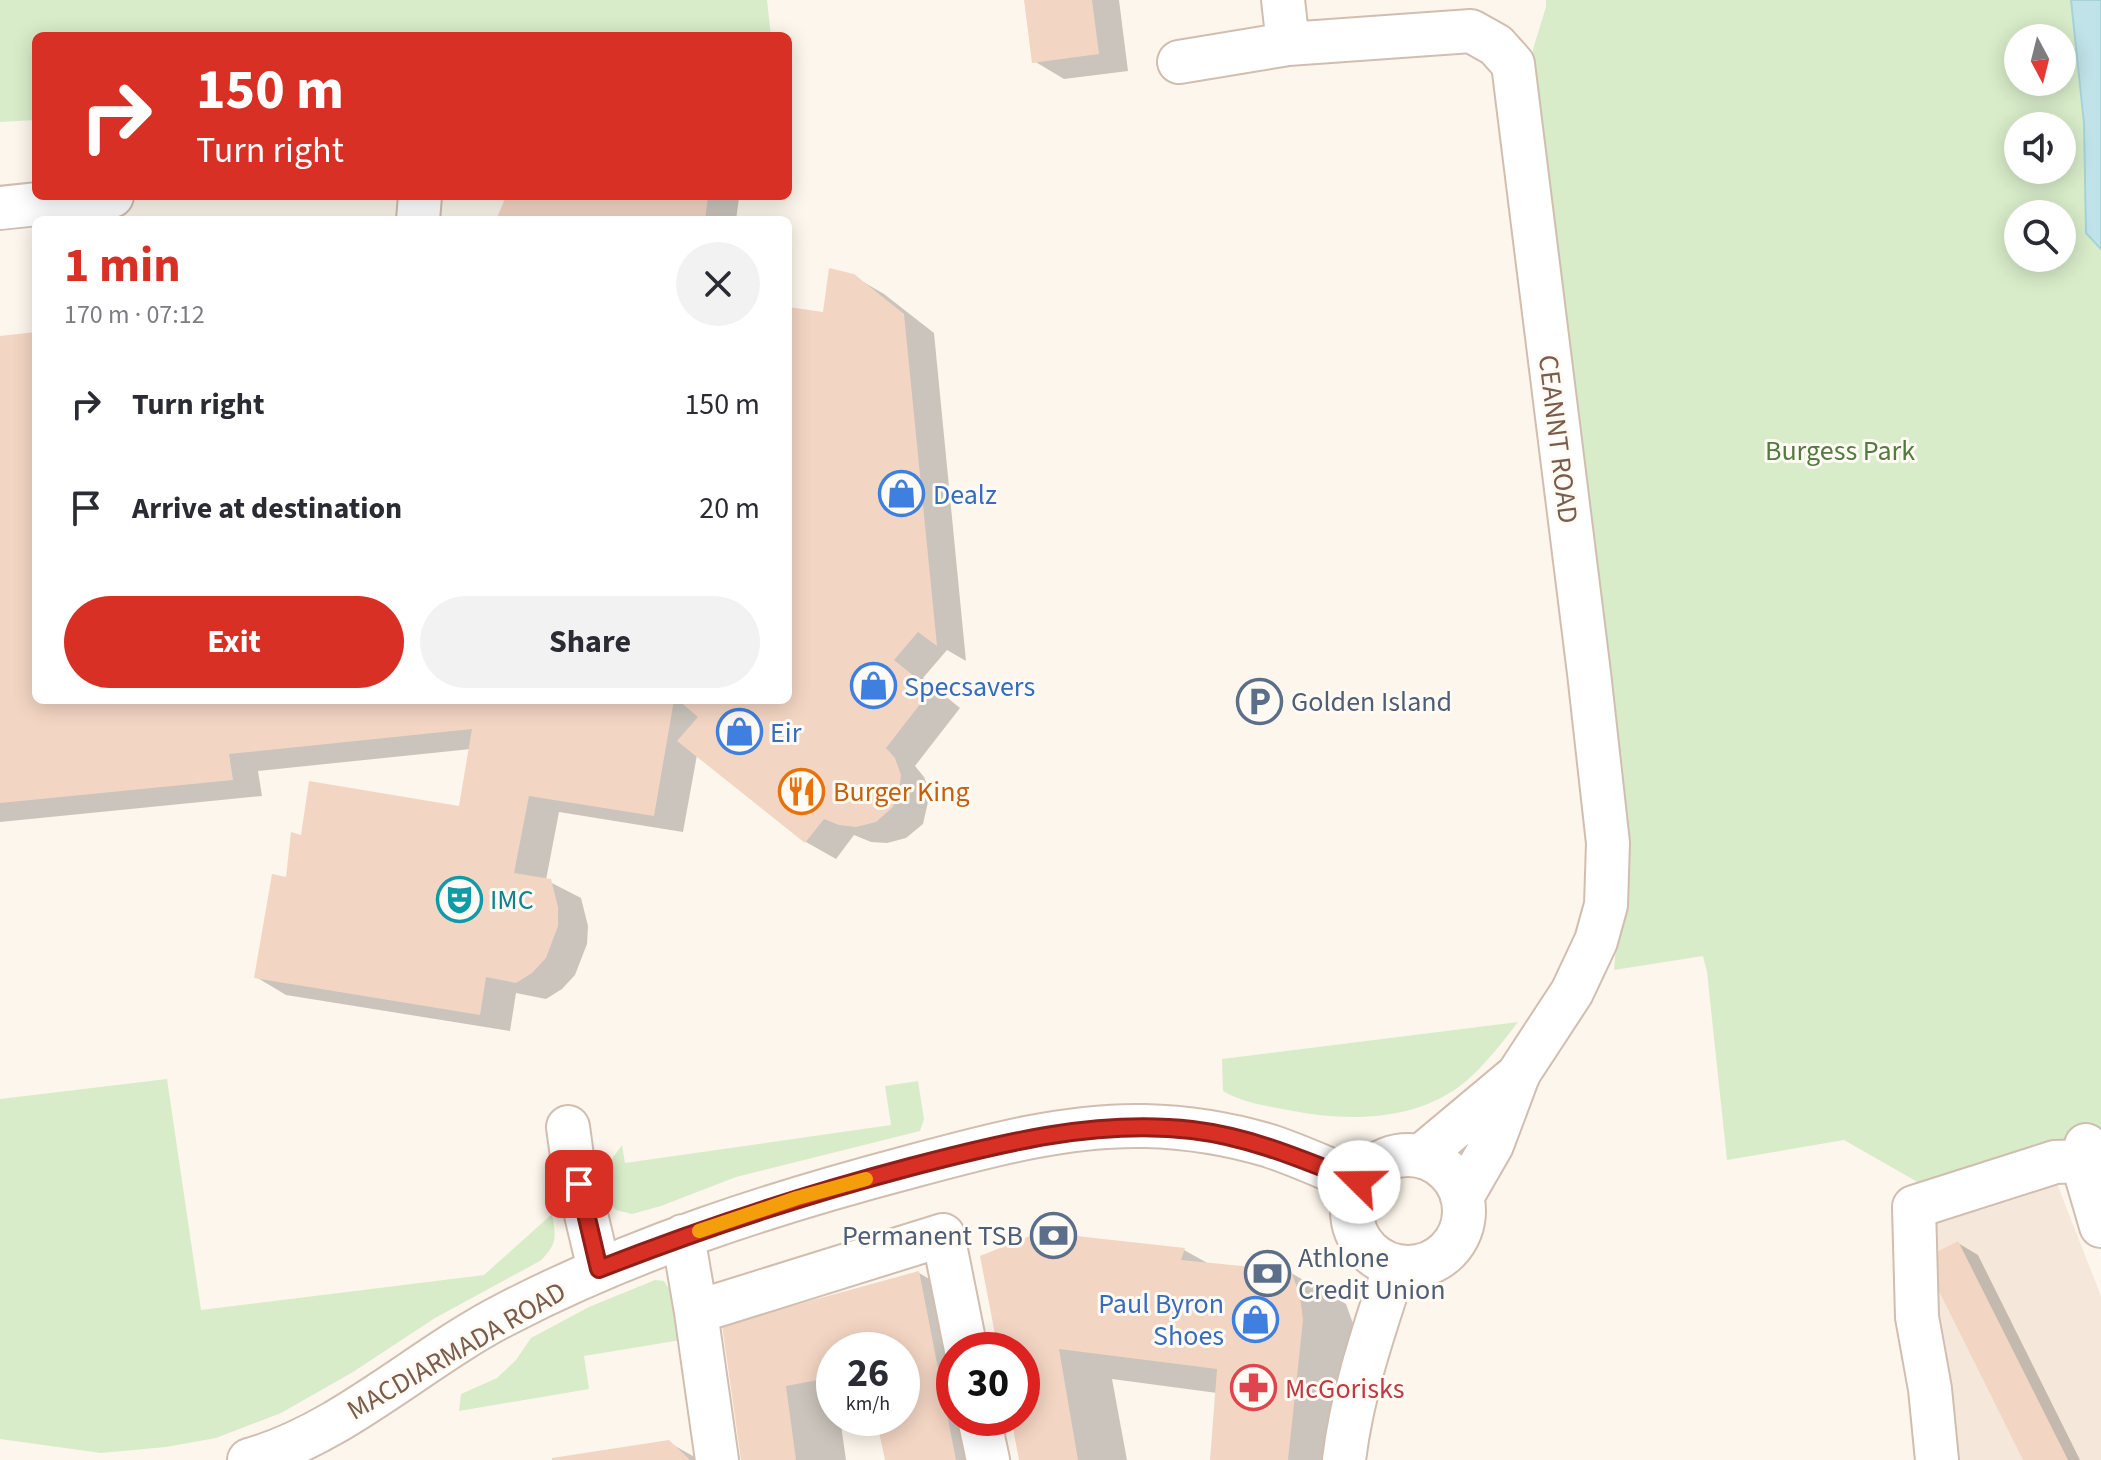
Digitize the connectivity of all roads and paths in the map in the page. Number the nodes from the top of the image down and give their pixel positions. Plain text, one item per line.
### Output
1 (1283, 0) edge
2 (1288, 44) junction
3 (1179, 62) dead end
4 (75, 200) edge
5 (0, 208) edge
6 (1519, 1073) junction
7 (568, 1127) dead end
8 (1421, 1156) junction
9 (1359, 1182) junction
10 (1462, 1197) junction
11 (2101, 1226) edge
12 (683, 1236) junction
13 (1395, 1266) junction
14 (599, 1269) junction
15 (696, 1312) junction
16 (962, 1332) edge
17 (983, 1436) edge
18 (249, 1460) edge
19 (717, 1460) edge
20 (988, 1460) edge
21 (1344, 1460) edge
22 (1937, 1460) edge

1 - 2 street
2 - 3 street, CEANNT ROAD
2 - 6 street, CEANNT ROAD
4 - 5 street
6 - 8 street, CEANNT ROAD
6 - 10 street, CEANNT ROAD
7 - 14 street
8 - 9 street
8 - 10 street
9 - 12 street, MACDIARMADA ROAD
9 - 13 street
10 - 13 street
11 - 22 street
12 - 14 street, MACDIARMADA ROAD
12 - 15 street
13 - 21 street
14 - 18 street, MACDIARMADA ROAD
15 - 16 street
15 - 19 street
17 - 20 street

